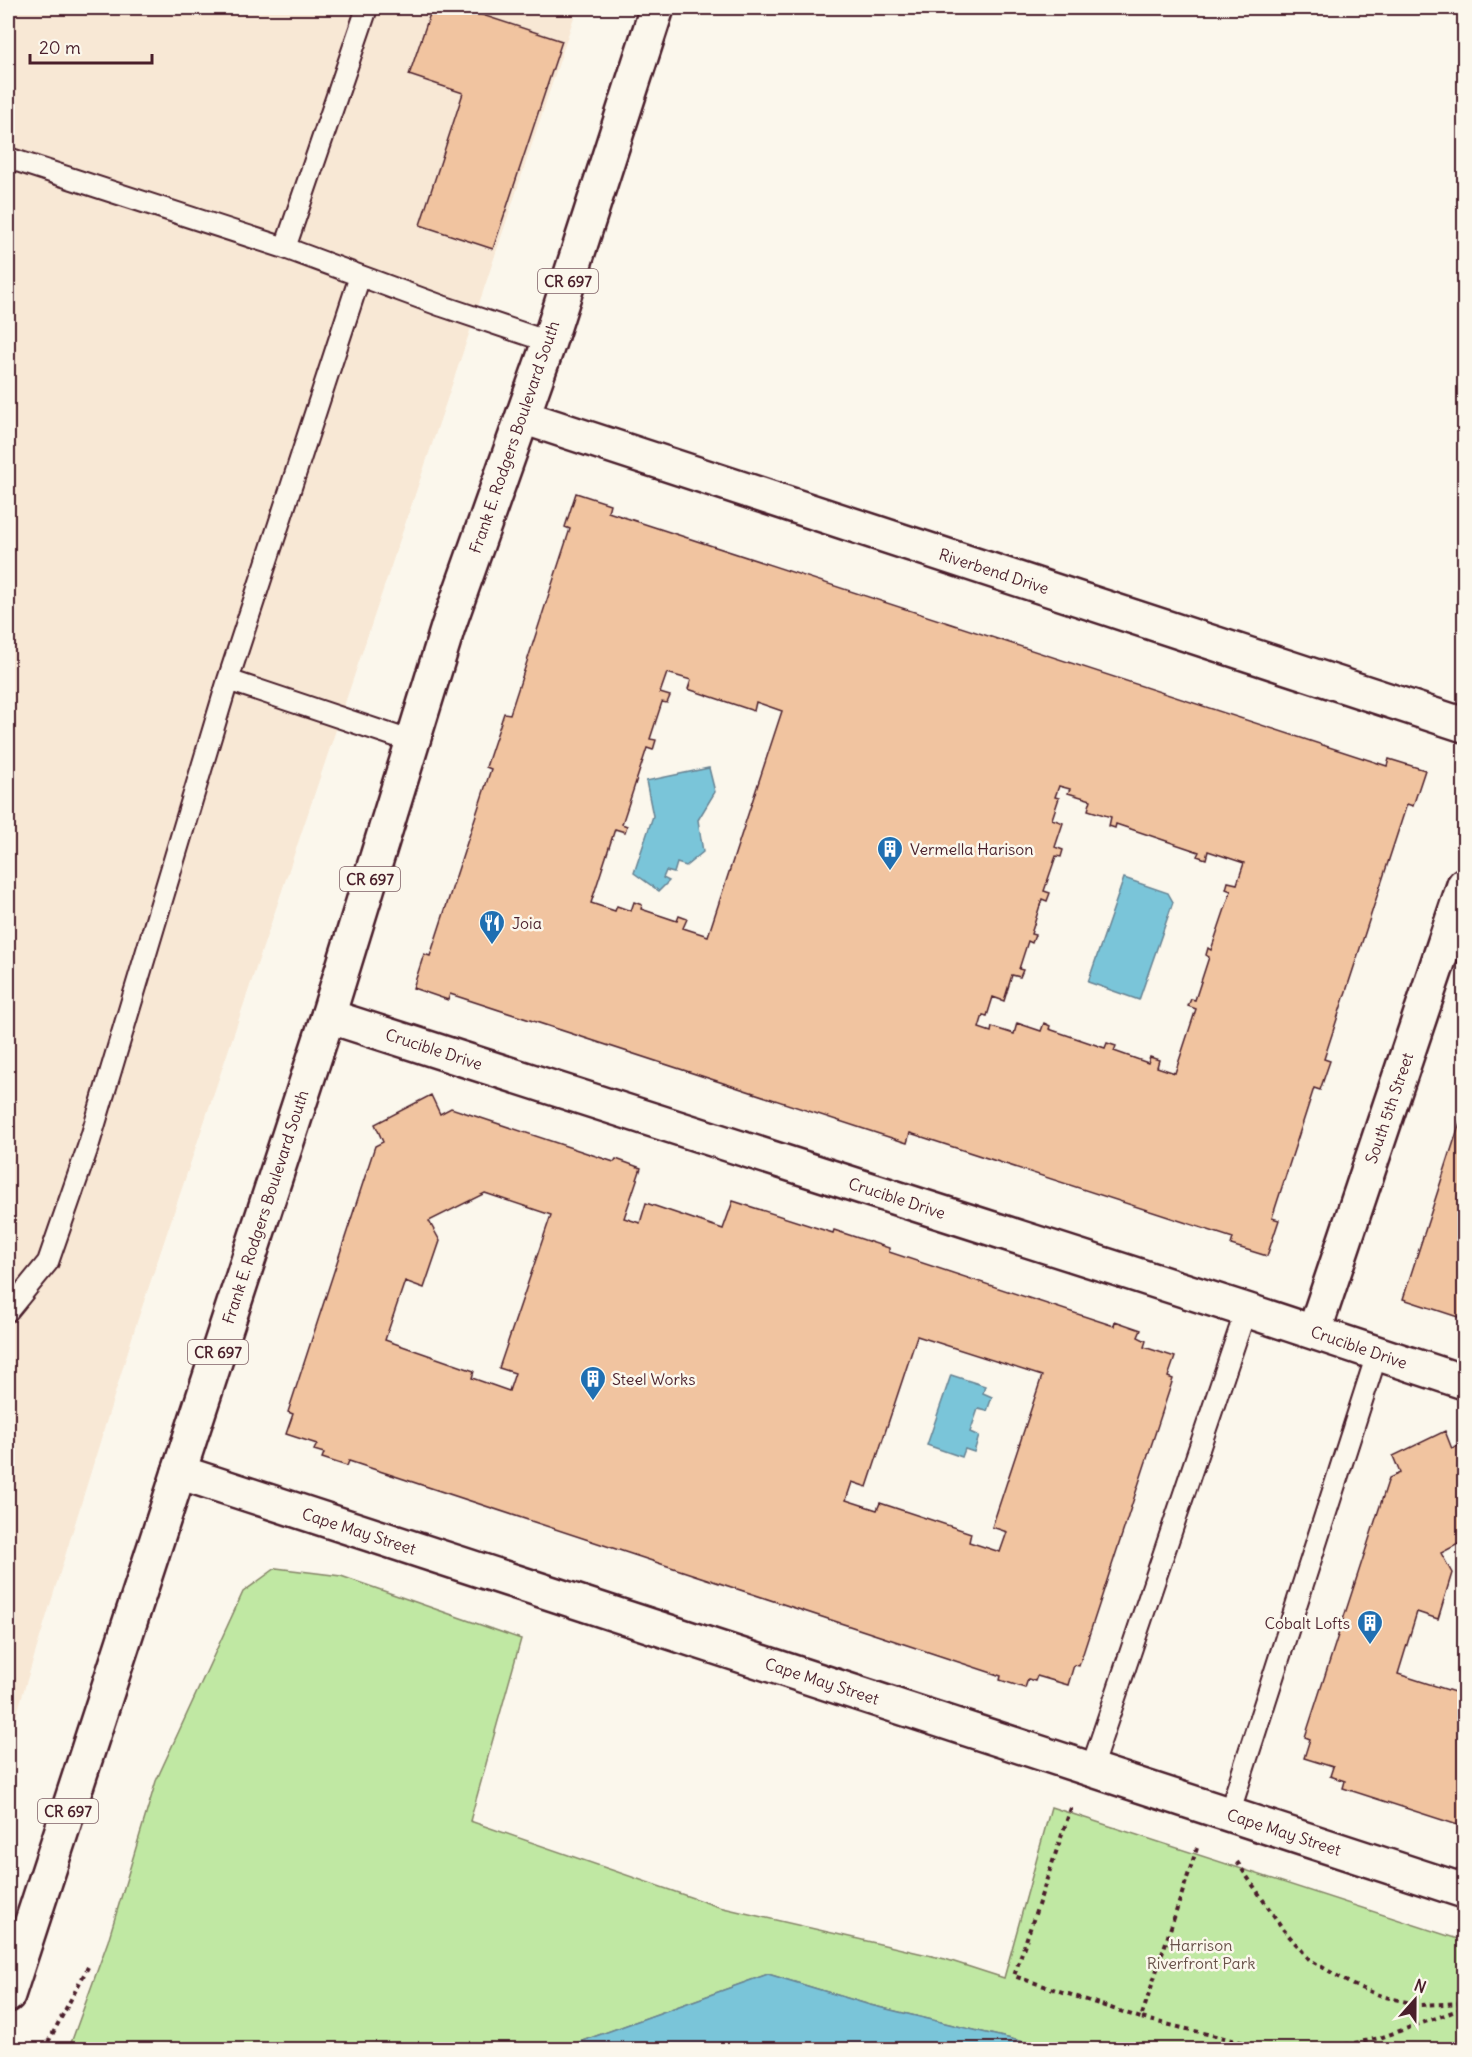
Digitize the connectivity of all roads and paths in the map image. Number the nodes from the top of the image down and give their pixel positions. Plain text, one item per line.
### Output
1 (367, 8) edge
2 (657, 8) edge
3 (8, 158) edge
4 (285, 248) junction
5 (360, 276) junction
6 (549, 342) junction
7 (523, 417) junction
8 (228, 680) junction
9 (1464, 725) edge
10 (413, 742) junction
11 (1464, 885) edge
12 (328, 1016) junction
13 (1246, 1310) junction
14 (8, 1311) edge
15 (1314, 1332) junction
16 (1377, 1354) junction
17 (1464, 1382) edge
18 (179, 1472) junction
19 (1091, 1769) junction
20 (1071, 1808) dead end
21 (1229, 1814) junction
22 (1197, 1848) dead end
23 (1238, 1862) dead end
24 (1464, 1891) edge
25 (88, 1967) dead end
26 (8, 1995) edge
27 (1464, 2003) edge
28 (1464, 2008) edge
29 (1141, 2018) junction
30 (44, 2049) edge
31 (1274, 2049) edge
32 (1319, 2049) edge

1 - 4 lane
2 - 6 street, Frank E. Rodgers Boulevard South / CR 697
3 - 4 lane
4 - 5 lane
5 - 6 lane
5 - 8 lane
6 - 7 street, Frank E. Rodgers Boulevard South / CR 697
7 - 9 street, Riverbend Drive
7 - 10 street, Frank E. Rodgers Boulevard South / CR 697
8 - 10 lane
8 - 14 lane
10 - 12 street, Frank E. Rodgers Boulevard South / CR 697
11 - 15 street, South 5th Street
12 - 13 street, Crucible Drive
12 - 18 street, Frank E. Rodgers Boulevard South / CR 697
13 - 15 street, Crucible Drive
13 - 19 lane
15 - 16 street, Crucible Drive
16 - 17 street, Crucible Drive
16 - 21 lane
18 - 19 street, Cape May Street
18 - 26 street, Frank E. Rodgers Boulevard South / CR 697
19 - 21 street, Cape May Street
20 - 29 path
21 - 24 street, Cape May Street
22 - 29 path
23 - 27 path
25 - 30 path
28 - 32 path
29 - 31 path

